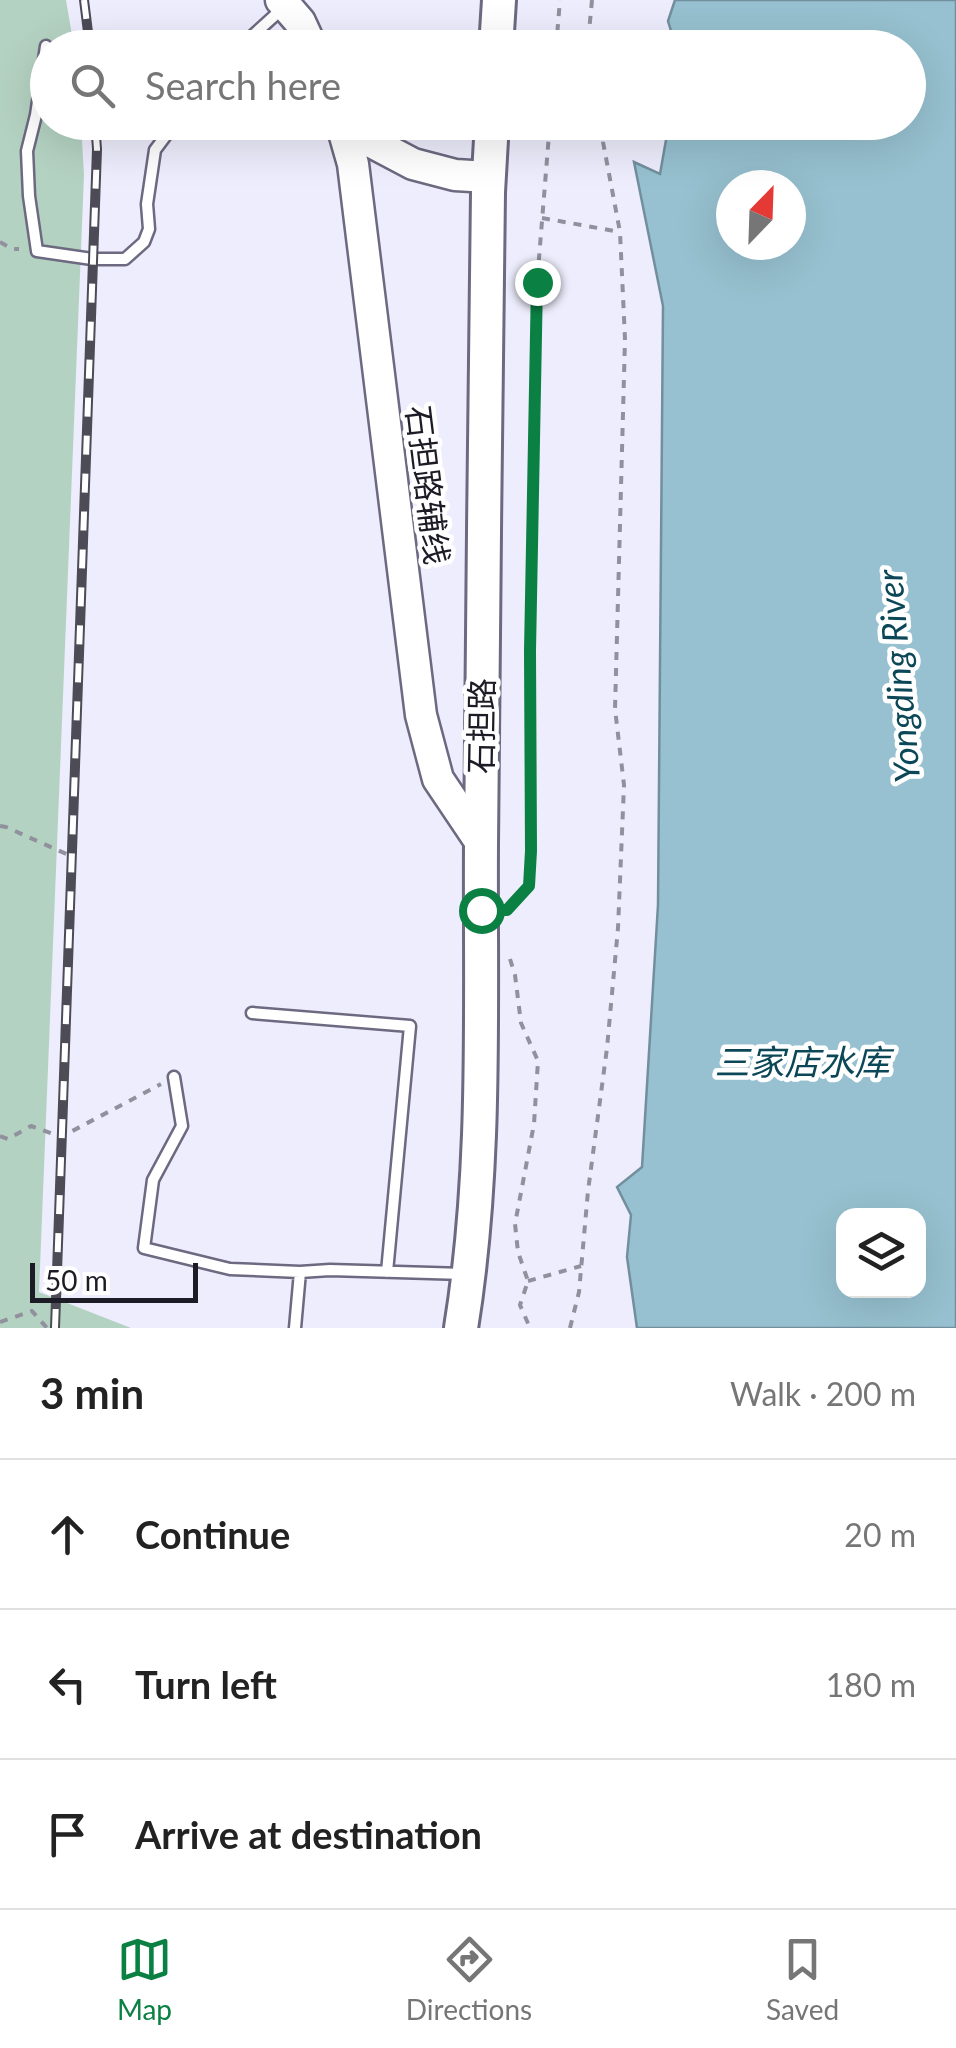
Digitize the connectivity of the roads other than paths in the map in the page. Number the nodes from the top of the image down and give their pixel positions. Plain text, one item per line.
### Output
1 (499, 0) edge
2 (284, 3) edge
3 (257, 30) edge
4 (304, 30) edge
5 (497, 30) edge
6 (30, 139) edge
7 (162, 140) edge
8 (346, 140) edge
9 (369, 140) edge
10 (491, 140) edge
11 (490, 178) junction
12 (481, 843) junction
13 (252, 1013) dead end
14 (174, 1077) road end
15 (300, 1272) junction
16 (387, 1272) junction
17 (470, 1274) junction
18 (295, 1328) edge
19 (461, 1328) edge

1 - 5 main road
2 - 3 lane
2 - 4 main road
6 - 7 lane
8 - 12 main road, 石担路辅线
9 - 11 main road
10 - 11 main road, 石担路
11 - 12 main road, 石担路
12 - 17 main road, 石担路
13 - 16 lane
14 - 15 lane
15 - 16 lane
15 - 18 lane
16 - 17 lane
17 - 19 main road, 石担路

